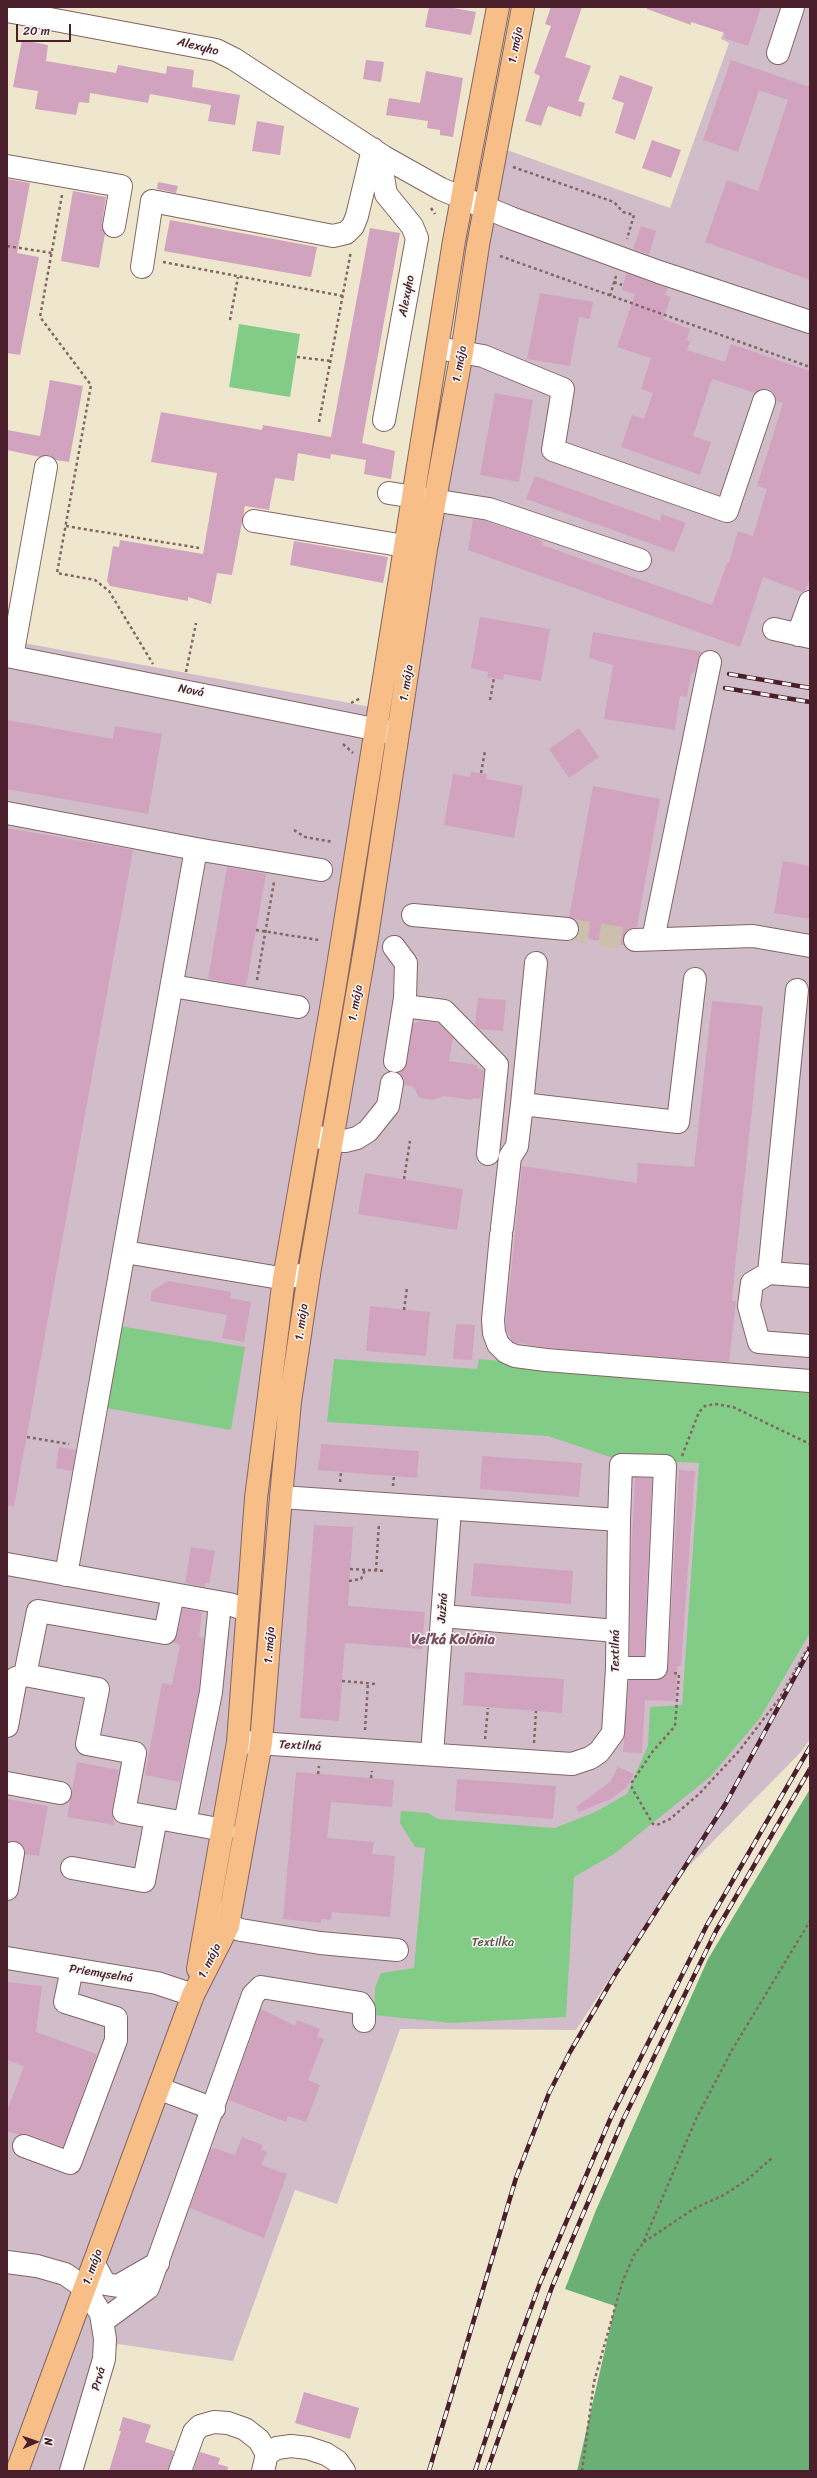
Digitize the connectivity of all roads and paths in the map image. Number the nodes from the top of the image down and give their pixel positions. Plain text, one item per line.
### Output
1 (498, 7) edge
2 (523, 7) edge
3 (793, 7) edge
4 (7, 11) edge
5 (778, 53) dead end
6 (378, 153) junction
7 (507, 164) dead end
8 (7, 166) edge
9 (66, 176) junction
10 (462, 197) junction
11 (485, 206) junction
12 (114, 226) dead end
13 (353, 226) junction
14 (7, 246) edge
15 (52, 253) junction
16 (500, 256) dead end
17 (622, 258) junction
18 (142, 263) joint
19 (238, 277) junction
20 (614, 282) junction
21 (622, 285) dead end
22 (343, 296) junction
23 (610, 296) junction
24 (230, 320) dead end
25 (810, 322) edge
26 (438, 348) junction
27 (462, 352) junction
28 (297, 357) dead end
29 (331, 361) junction
30 (810, 366) edge
31 (764, 401) dead end
32 (384, 420) dead end
33 (319, 422) dead end
34 (46, 467) dead end
35 (389, 493) dead end
36 (413, 497) junction
37 (435, 499) junction
38 (254, 521) dead end
39 (66, 526) junction
40 (405, 546) junction
41 (200, 548) dead end
42 (426, 549) junction
43 (640, 560) dead end
44 (810, 602) edge
45 (196, 623) dead end
46 (774, 630) dead end
47 (804, 636) edge
48 (10, 657) edge
49 (710, 662) dead end
50 (154, 665) dead end
51 (185, 677) dead end
52 (494, 678) dead end
53 (490, 700) dead end
54 (375, 729) junction
55 (400, 734) junction
56 (485, 751) dead end
57 (481, 773) dead end
58 (7, 813) edge
59 (294, 830) dead end
60 (333, 842) dead end
61 (196, 849) junction
62 (278, 863) junction
63 (321, 870) dead end
64 (412, 915) dead end
65 (567, 929) tunnel mouth
66 (256, 930) dead end
67 (265, 931) junction
68 (319, 940) dead end
69 (810, 946) edge
70 (394, 947) dead end
71 (536, 963) dead end
72 (695, 979) dead end
73 (172, 986) junction
74 (797, 990) dead end
75 (254, 1000) junction
76 (404, 1006) junction
77 (298, 1007) dead end
78 (395, 1061) dead end
79 (392, 1083) dead end
80 (522, 1104) junction
81 (309, 1136) junction
82 (332, 1139) junction
83 (410, 1142) dead end
84 (488, 1154) dead end
85 (404, 1179) dead end
86 (125, 1252) junction
87 (769, 1273) junction
88 (309, 1274) junction
89 (810, 1276) edge
90 (284, 1278) junction
91 (407, 1288) dead end
92 (404, 1310) dead end
93 (810, 1346) edge
94 (810, 1381) edge
95 (27, 1437) dead end
96 (810, 1444) edge
97 (89, 1448) junction
98 (664, 1472) junction
99 (281, 1497) junction
100 (381, 1504) junction
101 (450, 1509) junction
102 (619, 1520) junction
103 (7, 1564) edge
104 (350, 1569) dead end
105 (365, 1570) junction
106 (376, 1571) junction
107 (386, 1571) dead end
108 (66, 1575) junction
109 (350, 1581) dead end
110 (173, 1594) junction
111 (220, 1603) junction
112 (247, 1610) junction
113 (443, 1616) junction
114 (616, 1631) junction
115 (810, 1644) edge
116 (617, 1668) junction
117 (656, 1668) junction
118 (25, 1675) junction
119 (342, 1681) dead end
120 (368, 1683) junction
121 (376, 1684) dead end
122 (7, 1726) edge
123 (238, 1742) junction
124 (261, 1743) junction
125 (363, 1750) junction
126 (432, 1754) junction
127 (7, 1783) edge
128 (60, 1793) dead end
129 (156, 1818) junction
130 (185, 1823) junction
131 (224, 1830) junction
132 (13, 1853) dead end
133 (72, 1868) dead end
134 (7, 1889) edge
135 (210, 1908) junction
136 (810, 1921) edge
137 (228, 1926) junction
138 (397, 1950) dead end
139 (7, 1958) edge
140 (72, 1969) junction
141 (194, 1995) junction
142 (364, 2021) dead end
143 (160, 2089) junction
144 (214, 2109) junction
145 (16, 2143) edge
146 (773, 2157) dead end
147 (643, 2242) junction
148 (7, 2262) edge
149 (158, 2263) junction
150 (94, 2264) junction
151 (86, 2288) junction
152 (103, 2321) junction
153 (265, 2463) edge
154 (17, 2471) edge
155 (71, 2471) edge
156 (180, 2471) edge
157 (344, 2471) edge
158 (582, 2471) edge

1 - 10 main road, 1. mája
2 - 11 main road, 1. mája
3 - 5 street
4 - 6 street, Alexyho
6 - 10 street, Alexyho
6 - 13 street
6 - 32 street, Alexyho
7 - 17 path
8 - 9 street
9 - 12 street
9 - 15 path
10 - 11 street, Alexyho
10 - 26 main road, 1. mája
11 - 17 street, Alexyho
11 - 27 main road, 1. mája
13 - 18 street
13 - 22 path
14 - 15 path
15 - 39 path
16 - 23 path
17 - 20 path
17 - 25 street, Alexyho
18 - 19 path
19 - 22 path
19 - 24 path
20 - 21 path
20 - 23 path
22 - 29 path
23 - 30 path
26 - 27 street
26 - 36 main road, 1. mája
27 - 31 street
27 - 37 main road, 1. mája
28 - 29 path
29 - 33 path
34 - 48 street
35 - 36 street
36 - 37 street
36 - 40 main road, 1. mája
37 - 42 main road, 1. mája
37 - 43 street
38 - 40 street
39 - 41 path
39 - 50 path
40 - 42 street
40 - 54 main road, 1. mája
42 - 55 main road, 1. mája
44 - 47 street
45 - 51 path
46 - 47 street
48 - 54 street, Nová
49 - 69 street
52 - 53 path
54 - 55 street, Nová
54 - 81 main road, 1. mája
55 - 82 main road, 1. mája
56 - 57 path
58 - 61 street
59 - 60 path
61 - 62 street
61 - 73 street
62 - 63 street
62 - 67 path
64 - 65 street
66 - 67 path
67 - 68 path
67 - 75 path
70 - 76 street
71 - 80 street
72 - 80 street
73 - 75 street
73 - 86 street
74 - 87 street
75 - 77 street
76 - 78 street
76 - 84 street
79 - 82 street
80 - 94 street
81 - 82 street
81 - 90 main road, 1. mája
82 - 88 main road, 1. mája
83 - 85 path
86 - 90 street
86 - 97 street
87 - 89 street
87 - 93 street
88 - 90 street
88 - 99 main road, 1. mája
90 - 112 main road, 1. mája
91 - 92 path
95 - 97 path
96 - 98 path
97 - 108 street
98 - 102 street, Textilná
98 - 117 street
99 - 100 street
99 - 124 main road, 1. mája
100 - 101 street
100 - 106 path
101 - 102 street
101 - 113 street, Južná
102 - 114 street, Textilná
103 - 108 street
104 - 105 path
105 - 106 path
105 - 109 path
106 - 107 path
108 - 110 street
110 - 111 street
110 - 118 street
111 - 112 street
111 - 130 street
112 - 123 main road, 1. mája
113 - 114 street
113 - 126 street, Južná
114 - 116 street, Textilná
115 - 117 path
116 - 117 street
116 - 126 street, Textilná
118 - 122 street
118 - 129 street
119 - 120 path
120 - 121 path
120 - 125 path
123 - 124 street, Textilná
123 - 131 main road, 1. mája
124 - 125 street, Textilná
124 - 137 main road, 1. mája
125 - 126 street, Textilná
127 - 128 street
129 - 130 street
129 - 133 street
130 - 131 street
131 - 135 main road, 1. mája
132 - 134 street
135 - 137 street
135 - 141 main road, 1. mája
136 - 147 path
137 - 138 street
137 - 141 main road, 1. mája
139 - 140 street, Priemyselná
140 - 141 street, Priemyselná
140 - 145 street
141 - 143 main road, 1. mája
142 - 144 street
143 - 144 street
143 - 150 main road, 1. mája
144 - 149 street
146 - 147 path
147 - 158 path
148 - 151 street
149 - 150 street
149 - 152 street
150 - 151 main road, 1. mája
151 - 152 street, Prvá
151 - 154 main road, 1. mája
152 - 155 street, Prvá
153 - 156 street
153 - 157 street

